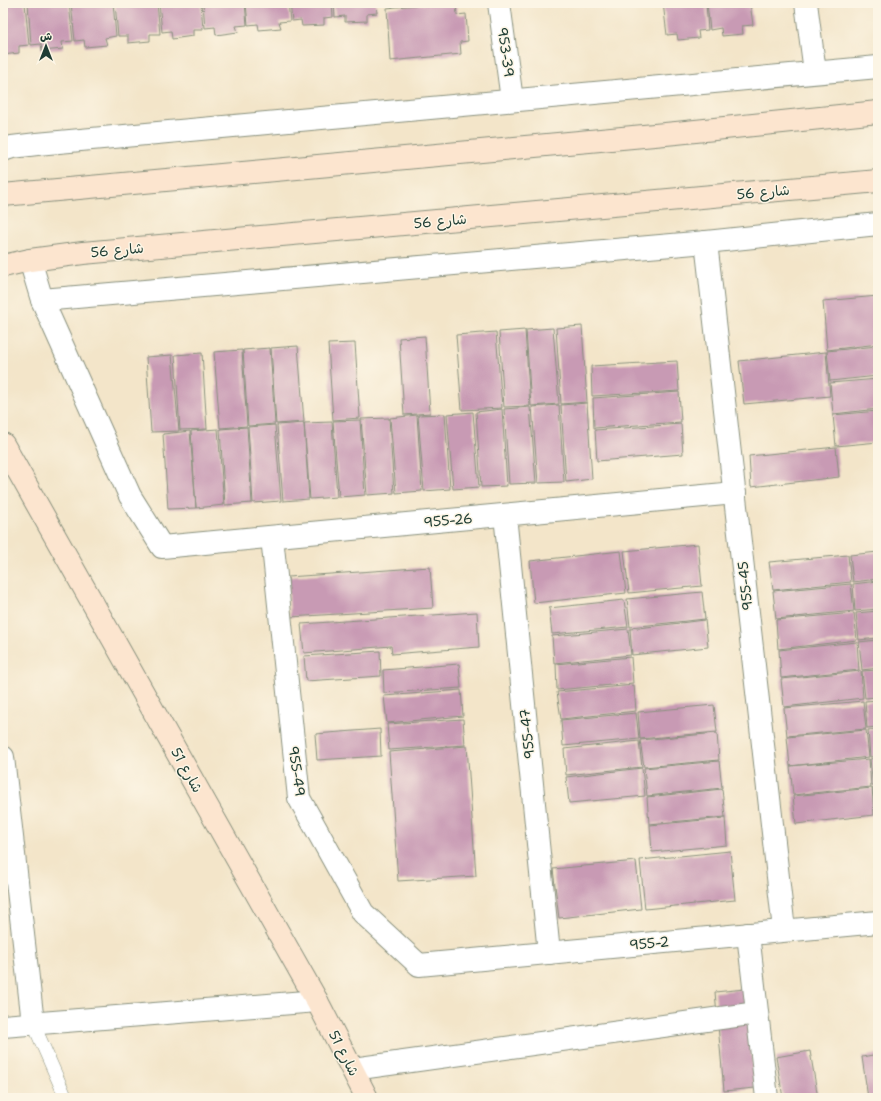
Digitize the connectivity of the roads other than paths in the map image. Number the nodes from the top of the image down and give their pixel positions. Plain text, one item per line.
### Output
1 (499, 3) edge
2 (806, 3) edge
3 (878, 67) edge
4 (815, 72) junction
5 (512, 100) junction
6 (878, 112) edge
7 (3, 150) edge
8 (878, 181) edge
9 (3, 195) edge
10 (878, 224) edge
11 (706, 242) junction
12 (30, 260) junction
13 (3, 266) edge
14 (42, 300) junction
15 (3, 444) edge
16 (735, 493) junction
17 (505, 515) junction
18 (272, 537) junction
19 (3, 757) edge
20 (878, 922) edge
21 (784, 930) junction
22 (748, 934) junction
23 (549, 953) junction
24 (419, 965) joint
25 (317, 1001) junction
26 (757, 1013) junction
27 (33, 1023) junction
28 (3, 1026) edge
29 (352, 1069) junction
30 (66, 1098) edge
31 (367, 1098) edge
32 (767, 1098) edge

1 - 5 street, 953-39
2 - 4 street
3 - 4 street
4 - 5 street
5 - 7 street
6 - 9 street
8 - 12 street, شارع 56
10 - 11 street
11 - 14 street
11 - 16 street, 955-45
12 - 13 street, شارع 56
12 - 14 street
14 - 18 street, 955-26
15 - 25 street, شارع 51
16 - 17 street, 955-26
16 - 21 street, 955-45
17 - 18 street, 955-26
17 - 23 street, 955-47
18 - 24 street, 955-49
19 - 27 street
20 - 21 street, 955-2
21 - 22 street, 955-2
22 - 23 street, 955-2
22 - 26 street
23 - 24 street, 955-2
25 - 27 street
25 - 29 street, شارع 51
26 - 29 street
26 - 32 street
27 - 28 street
27 - 30 lane
29 - 31 street, شارع 51

